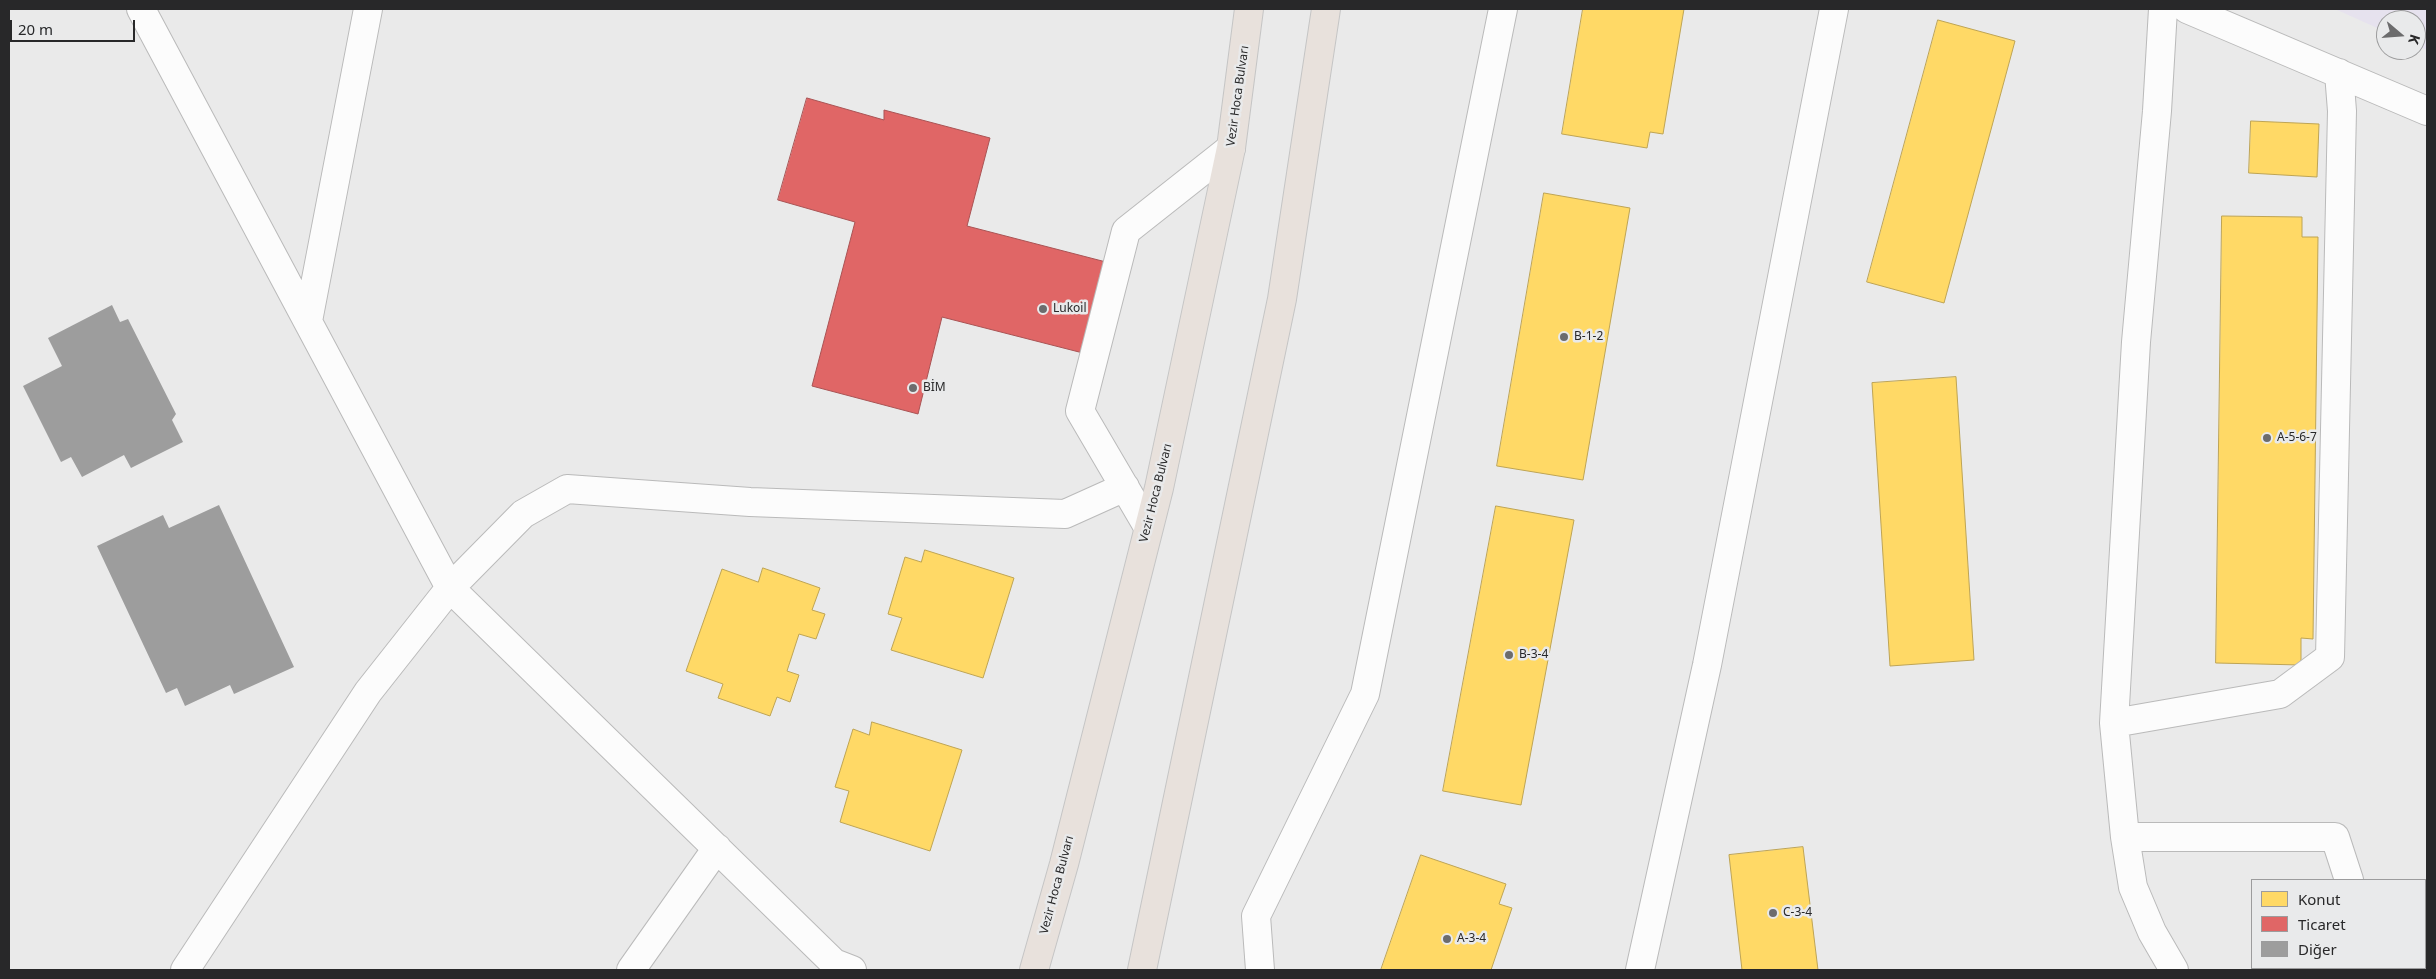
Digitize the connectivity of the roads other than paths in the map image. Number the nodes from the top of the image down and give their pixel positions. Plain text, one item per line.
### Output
1 (141, 9) edge
2 (368, 9) edge
3 (1249, 9) edge
4 (1326, 9) edge
5 (1503, 9) edge
6 (1834, 9) edge
7 (2163, 9) edge
8 (2187, 9) edge
9 (2339, 74) junction
10 (2427, 111) edge
11 (1231, 148) junction
12 (308, 321) junction
13 (1125, 488) junction
14 (1148, 527) junction
15 (450, 588) junction
16 (2114, 723) junction
17 (2125, 837) junction
18 (717, 848) junction
19 (2348, 879) edge
20 (185, 970) edge
21 (631, 970) edge
22 (852, 970) edge
23 (1034, 970) edge
24 (1142, 970) edge
25 (1260, 970) edge
26 (1640, 970) edge
27 (2174, 970) edge

1 - 12 street
2 - 12 street
3 - 11 main road, Vezir Hoca Bulvarı
4 - 24 main road
5 - 25 street
6 - 26 street
7 - 16 street
8 - 9 street
9 - 10 street
9 - 16 street
11 - 13 street
11 - 14 main road, Vezir Hoca Bulvarı
12 - 15 street
13 - 14 street
13 - 15 street
14 - 23 main road, Vezir Hoca Bulvarı
15 - 18 street
15 - 20 street
16 - 17 street
17 - 19 street
17 - 27 street
18 - 21 street
18 - 22 street

